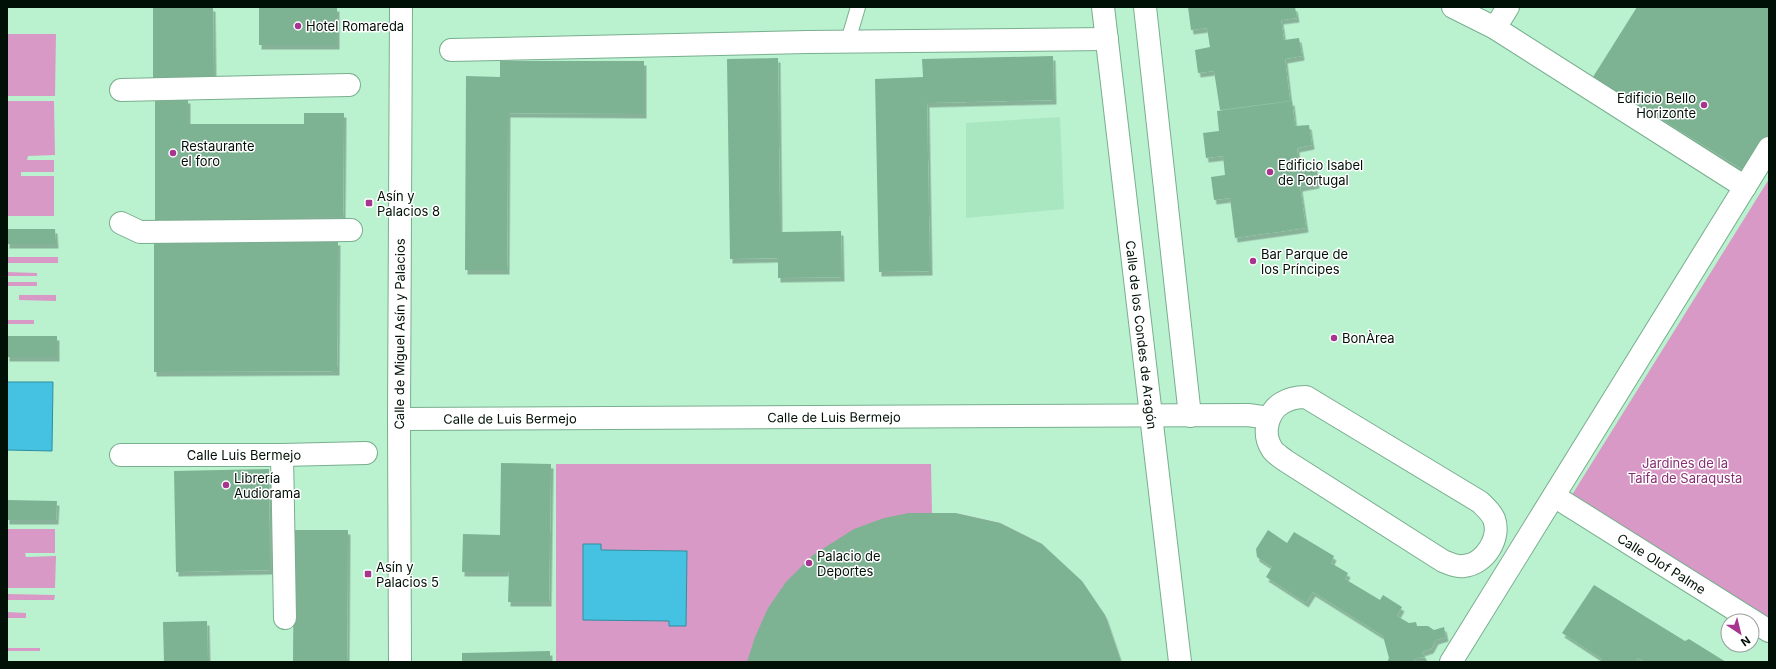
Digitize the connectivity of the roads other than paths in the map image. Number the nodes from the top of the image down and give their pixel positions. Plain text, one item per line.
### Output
1 (401, 7) edge
2 (858, 7) edge
3 (1103, 7) edge
4 (1145, 7) edge
5 (1453, 7) edge
6 (1508, 7) edge
7 (1495, 28) junction
8 (1107, 39) junction
9 (848, 41) junction
10 (451, 50) dead end
11 (348, 85) dead end
12 (121, 90) dead end
13 (1769, 148) edge
14 (1745, 187) junction
15 (121, 223) dead end
16 (351, 230) dead end
17 (1152, 416) junction
18 (1190, 416) junction
19 (1269, 418) junction
20 (399, 419) junction
21 (366, 453) dead end
22 (121, 455) dead end
23 (282, 456) junction
24 (1554, 496) junction
25 (285, 618) dead end
26 (1769, 631) edge
27 (400, 662) edge
28 (1180, 662) edge
29 (1451, 662) edge

1 - 20 street, Calle de Miguel Asín y Palacios
2 - 9 lane
3 - 8 street, Calle de los Condes de Aragón
4 - 18 street
5 - 7 street
6 - 7 street
7 - 14 street
8 - 9 street
8 - 17 street, Calle de los Condes de Aragón
9 - 10 street
11 - 12 street
13 - 14 street
14 - 24 street
15 - 16 street
17 - 18 street, Calle de Luis Bermejo
17 - 20 street, Calle de Luis Bermejo
17 - 28 street, Calle de los Condes de Aragón
18 - 19 street, Calle de Luis Bermejo
19 - 19 street
20 - 27 street, Calle de Miguel Asín y Palacios
21 - 23 street, Calle Luis Bermejo
22 - 23 street, Calle Luis Bermejo
23 - 25 street
24 - 26 street, Calle Olof Palme
24 - 29 street

